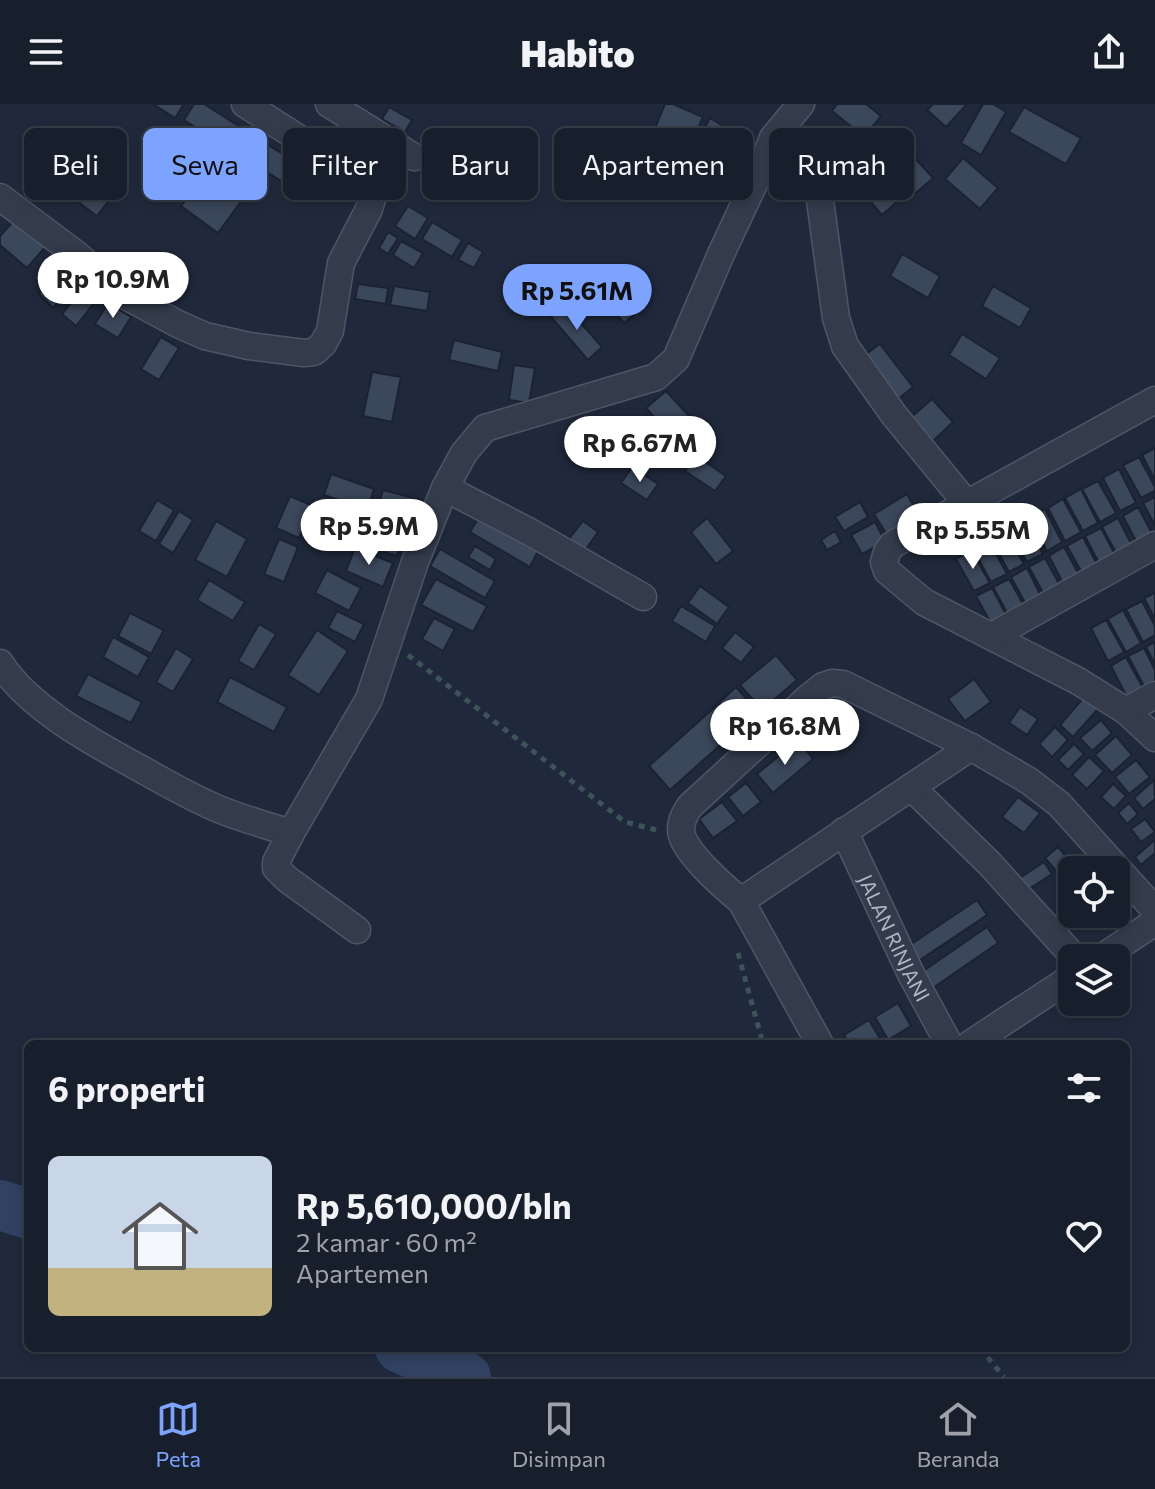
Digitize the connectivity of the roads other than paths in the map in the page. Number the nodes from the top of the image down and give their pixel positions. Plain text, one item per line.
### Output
1 (245, 104) edge
2 (329, 104) edge
3 (801, 104) edge
4 (781, 128) edge
5 (769, 148) edge
6 (414, 157) dead end
7 (0, 197) edge
8 (820, 200) edge
9 (1155, 400) edge
10 (445, 488) junction
11 (967, 504) junction
12 (1155, 545) edge
13 (643, 597) dead end
14 (992, 636) junction
15 (0, 663) edge
16 (1155, 695) edge
17 (1126, 711) junction
18 (1155, 738) edge
19 (971, 747) junction
20 (911, 787) junction
21 (844, 831) junction
22 (291, 833) junction
23 (741, 901) junction
24 (1155, 910) edge
25 (1155, 922) edge
26 (357, 930) dead end
27 (1062, 944) edge
28 (1122, 944) edge
29 (1058, 986) edge
30 (818, 1040) edge
31 (947, 1040) edge
32 (976, 1040) edge

1 - 7 street
2 - 6 street
3 - 4 street
5 - 10 street
8 - 11 street
9 - 11 street
10 - 13 street
10 - 22 street
11 - 14 street
12 - 14 street
14 - 17 street
15 - 22 street
16 - 17 street
17 - 18 street
19 - 20 street
19 - 23 street
19 - 24 street
20 - 21 street
20 - 27 street
21 - 23 street
21 - 31 street, JALAN RINJANI
22 - 26 street
23 - 30 street
25 - 28 street
29 - 32 street

